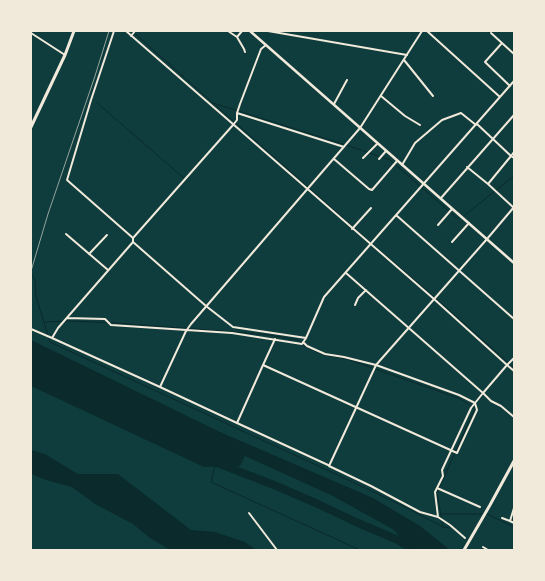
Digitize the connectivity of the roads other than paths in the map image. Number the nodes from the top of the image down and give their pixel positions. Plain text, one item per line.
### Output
1 (74, 31) edge
2 (114, 31) edge
3 (126, 31) edge
4 (135, 31) edge
5 (228, 31) edge
6 (242, 31) edge
7 (268, 31) edge
8 (422, 31) edge
9 (427, 31) edge
10 (251, 32) edge
11 (491, 33) dead end
12 (31, 34) edge
13 (131, 36) junction
14 (237, 37) junction
15 (502, 43) junction
16 (266, 45) junction
17 (245, 52) dead end
18 (514, 54) edge
19 (65, 55) junction
20 (407, 55) junction
21 (404, 60) junction
22 (347, 80) dead end
23 (514, 81) edge
24 (510, 86) junction
25 (381, 96) junction
26 (433, 96) dead end
27 (500, 97) junction
28 (334, 104) junction
29 (238, 113) junction
30 (514, 115) edge
31 (233, 125) junction
32 (420, 125) dead end
33 (476, 125) junction
34 (32, 126) edge
35 (360, 128) junction
36 (492, 139) junction
37 (377, 144) junction
38 (344, 147) junction
39 (386, 151) junction
40 (514, 152) edge
41 (511, 156) junction
42 (334, 158) junction
43 (362, 158) dead end
44 (514, 158) edge
45 (379, 159) dead end
46 (397, 161) junction
47 (402, 166) junction
48 (467, 167) junction
49 (423, 184) junction
50 (488, 184) junction
51 (307, 189) junction
52 (440, 199) junction
53 (514, 207) edge
54 (371, 208) dead end
55 (452, 209) junction
56 (396, 215) junction
57 (469, 223) junction
58 (438, 225) dead end
59 (352, 229) junction
60 (66, 234) dead end
61 (106, 235) dead end
62 (133, 238) junction
63 (487, 239) junction
64 (133, 242) junction
65 (452, 242) dead end
66 (370, 245) junction
67 (89, 254) junction
68 (514, 263) edge
69 (108, 270) junction
70 (459, 271) junction
71 (346, 272) junction
72 (366, 290) junction
73 (434, 299) junction
74 (354, 305) dead end
75 (206, 306) junction
76 (67, 318) junction
77 (514, 319) edge
78 (409, 328) junction
79 (31, 329) edge
80 (186, 330) junction
81 (52, 338) junction
82 (306, 338) junction
83 (275, 339) junction
84 (302, 342) junction
85 (514, 358) edge
86 (263, 365) junction
87 (376, 365) junction
88 (507, 365) junction
89 (514, 371) edge
90 (160, 387) junction
91 (483, 394) junction
92 (474, 403) junction
93 (356, 407) junction
94 (514, 416) edge
95 (237, 423) junction
96 (451, 451) junction
97 (514, 461) edge
98 (328, 466) junction
99 (437, 488) junction
100 (480, 507) dead end
101 (514, 508) edge
102 (249, 513) dead end
103 (438, 517) junction
104 (502, 518) dead end
105 (510, 521) junction
106 (514, 523) edge
107 (465, 538) dead end
108 (483, 547) dead end
109 (277, 550) edge
110 (464, 550) edge
111 (488, 550) edge

1 - 19 main road
2 - 62 street
3 - 13 street
4 - 13 street
5 - 14 street
6 - 14 street
7 - 20 street
8 - 20 street
9 - 27 street
10 - 16 main road
11 - 15 street
12 - 19 street
13 - 31 street
14 - 17 street
15 - 18 street
15 - 24 street
16 - 28 main road
16 - 29 street
19 - 34 main road
20 - 21 street
21 - 25 street
21 - 26 street
22 - 28 street
23 - 24 street
24 - 27 street
25 - 32 street
25 - 35 street
27 - 33 street
28 - 35 main road
29 - 31 street
29 - 38 street
30 - 36 street
31 - 51 street
31 - 62 street
33 - 36 street
33 - 47 street
33 - 49 street
35 - 37 main road
35 - 38 street
36 - 41 street
36 - 48 street
37 - 39 main road
37 - 43 street
38 - 42 street
39 - 45 street
39 - 46 main road
40 - 41 street
41 - 44 street
41 - 50 street
42 - 46 street
42 - 51 street
46 - 47 main road
47 - 49 main road
48 - 50 street
48 - 52 street
49 - 52 main road
49 - 56 street
50 - 53 street
51 - 59 street
51 - 75 street
52 - 55 main road
53 - 63 street
54 - 59 street
55 - 57 main road
55 - 58 street
56 - 66 street
56 - 70 street
57 - 63 main road
57 - 65 street
59 - 66 street
60 - 67 street
61 - 67 street
62 - 64 street
63 - 68 main road
63 - 70 street
64 - 69 street
64 - 75 street
66 - 71 street
66 - 73 street
67 - 69 street
69 - 76 street
70 - 73 street
70 - 77 street
71 - 72 street
71 - 82 street
72 - 74 street
72 - 78 street
73 - 78 street
73 - 88 street
75 - 80 street
75 - 82 street
76 - 80 street
76 - 81 street
78 - 87 street
78 - 91 street
79 - 81 street
80 - 83 street
80 - 90 street
81 - 90 street
82 - 84 street
83 - 84 street
83 - 86 street
84 - 87 street
85 - 88 street
86 - 93 street
86 - 95 street
87 - 92 street
87 - 93 street
88 - 89 street
88 - 91 street
90 - 95 street
91 - 92 street
91 - 94 street
92 - 96 street
92 - 96 street
93 - 96 street
93 - 98 street
95 - 98 street
96 - 99 street
97 - 110 main road
98 - 103 street
99 - 100 street
99 - 103 street
101 - 105 street
102 - 109 street
103 - 107 street
104 - 105 street
105 - 106 street
108 - 111 street

